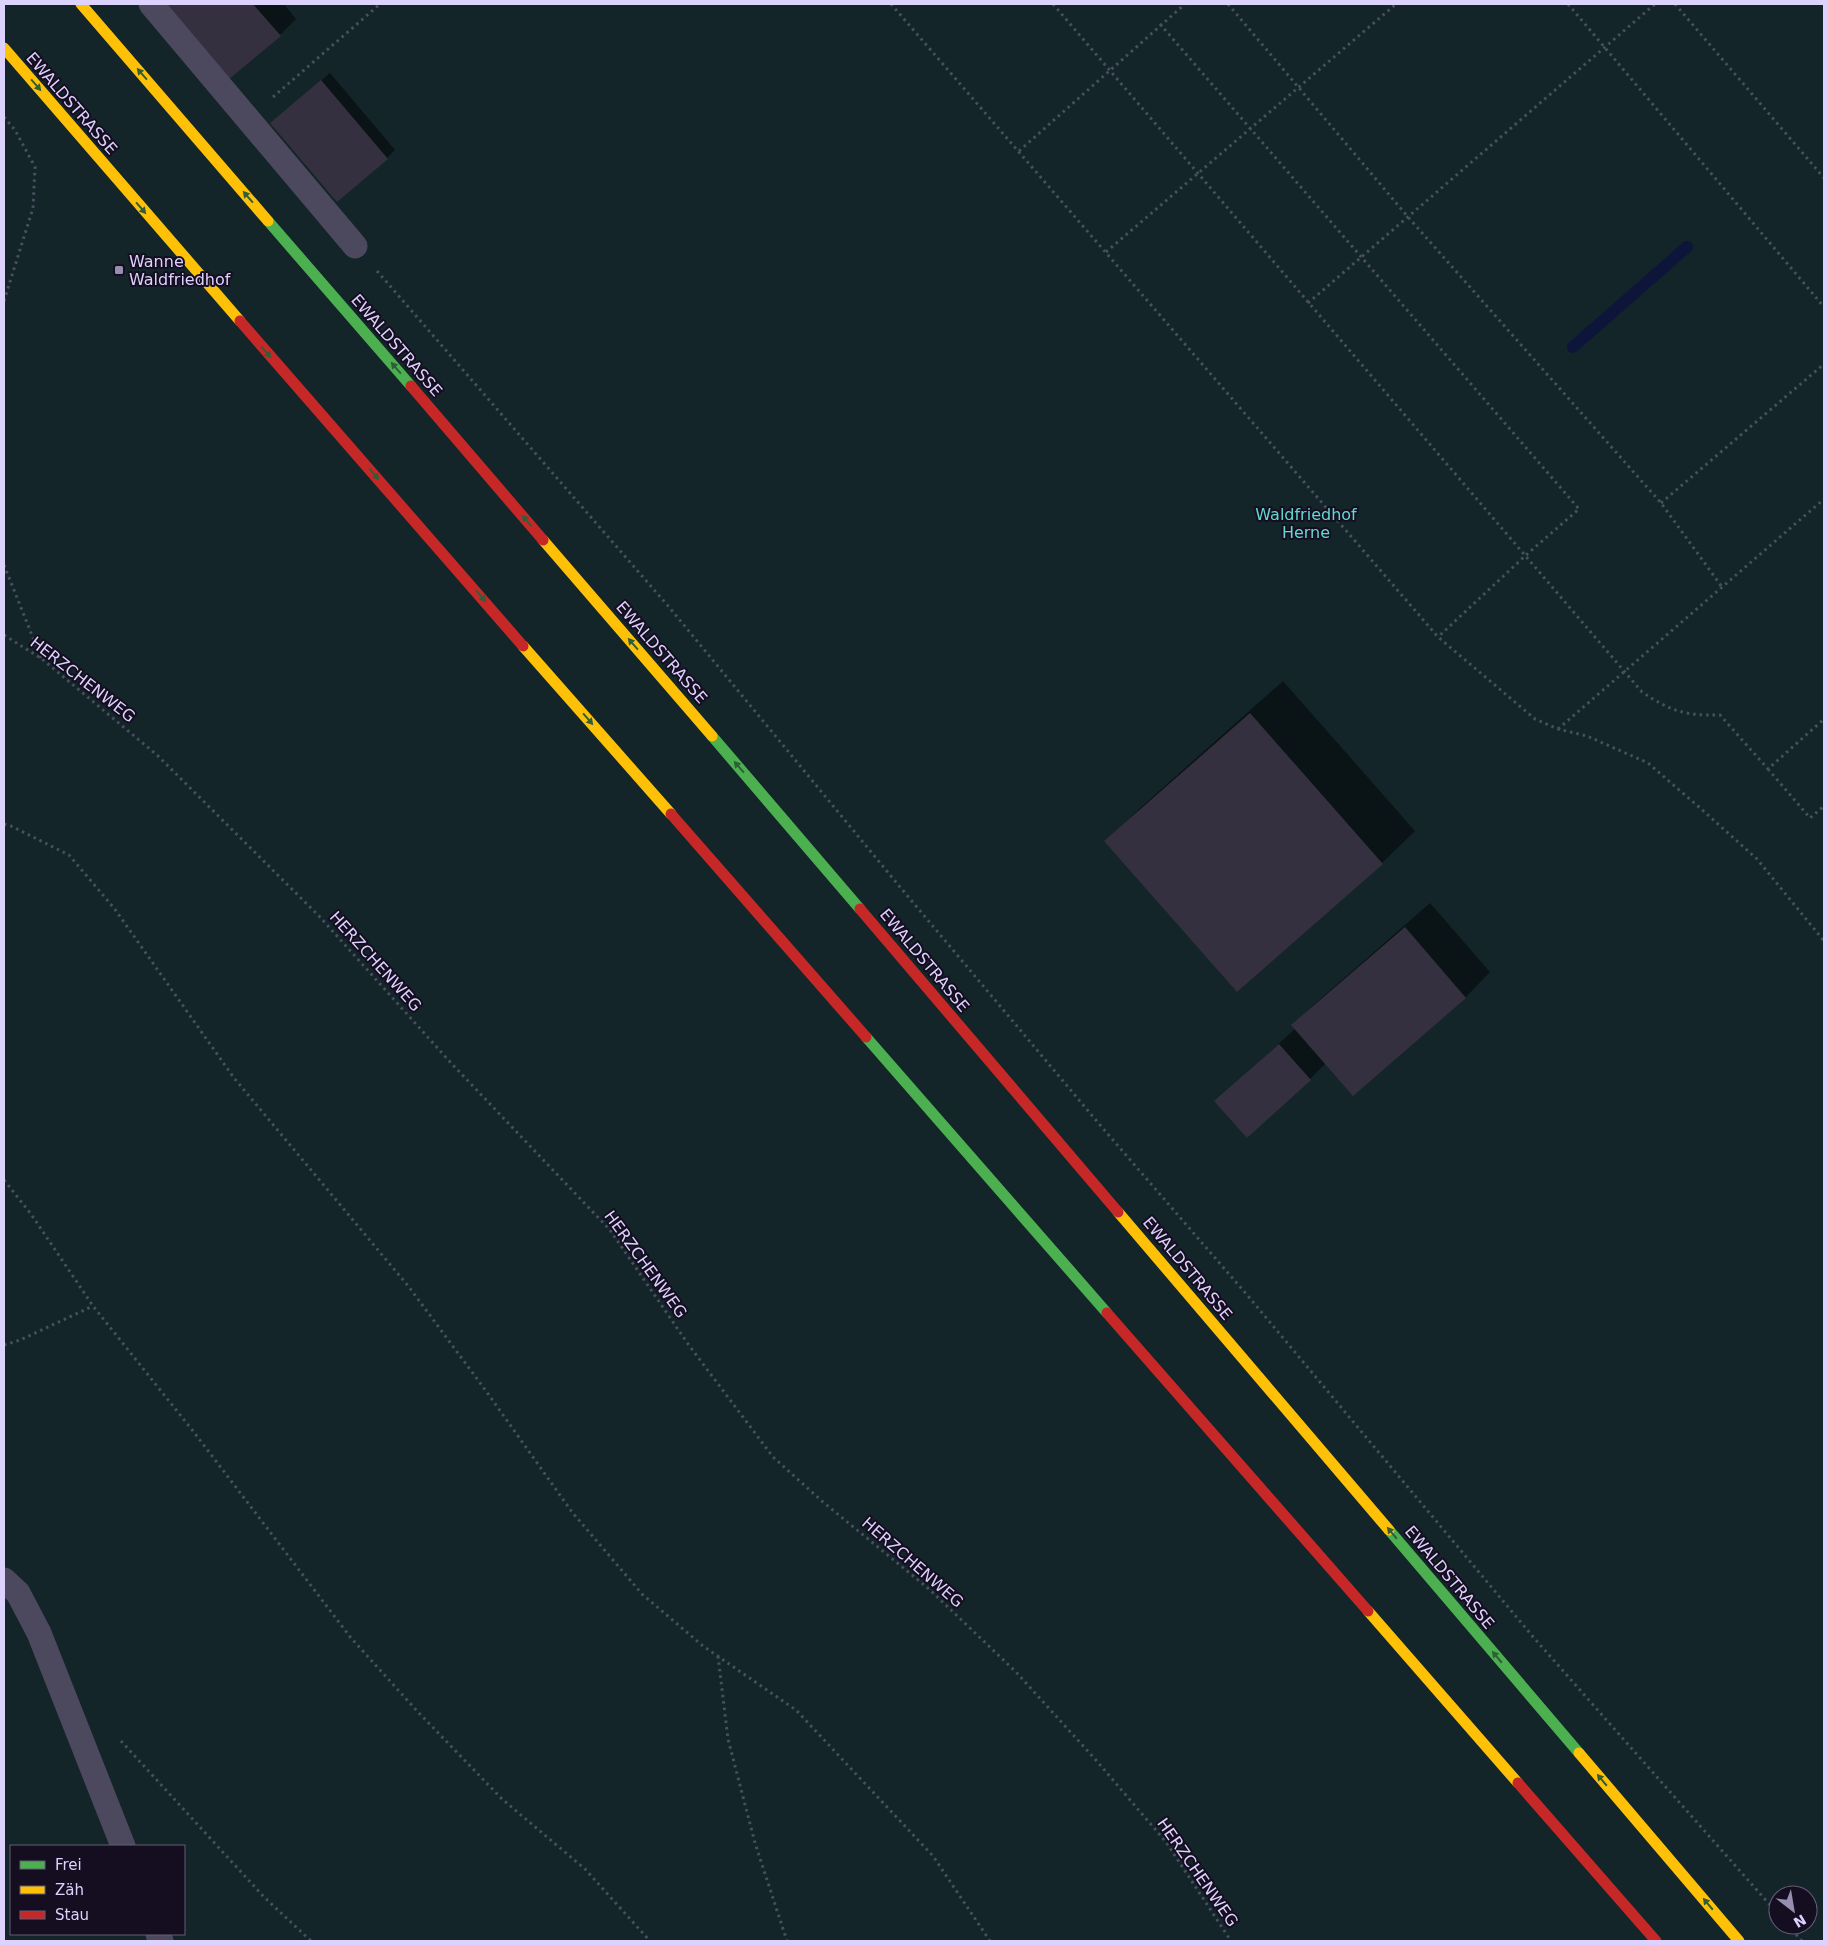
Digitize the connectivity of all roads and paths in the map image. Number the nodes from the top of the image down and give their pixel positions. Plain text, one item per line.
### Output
1 (82, 4) edge
2 (151, 4) edge
3 (380, 4) edge
4 (892, 4) edge
5 (1053, 4) edge
6 (1185, 4) edge
7 (1228, 4) edge
8 (1396, 4) edge
9 (1568, 4) edge
10 (1655, 4) edge
11 (1676, 4) edge
12 (1160, 24) junction
13 (1605, 47) junction
14 (4, 48) edge
15 (1110, 71) junction
16 (1299, 88) junction
17 (4, 117) edge
18 (248, 118) junction
19 (1251, 129) junction
20 (1019, 151) junction
21 (1198, 174) junction
22 (1824, 178) edge
23 (1408, 217) junction
24 (356, 246) joint
25 (1106, 252) junction
26 (1362, 257) junction
27 (4, 301) edge
28 (1308, 303) junction
29 (1824, 307) edge
30 (1824, 364) edge
31 (1824, 499) edge
32 (1661, 503) junction
33 (1524, 556) junction
34 (4, 565) edge
35 (1722, 587) junction
36 (4, 635) edge
37 (1438, 637) junction
38 (42, 659) junction
39 (1624, 672) junction
40 (1824, 719) edge
41 (1558, 729) junction
42 (1768, 769) junction
43 (1824, 806) edge
44 (4, 824) edge
45 (1824, 941) edge
46 (4, 1180) edge
47 (93, 1306) junction
48 (4, 1345) edge
49 (4, 1580) edge
50 (718, 1655) junction
51 (119, 1738) dead end
52 (123, 1845) edge
53 (1768, 1903) edge
54 (311, 1941) edge
55 (650, 1941) edge
56 (787, 1941) edge
57 (990, 1941) edge
58 (1230, 1941) edge
59 (1656, 1941) edge
60 (1740, 1941) edge

60 -> 1 main road, EWALDSTRASSE
2 - 18 lane
3 - 18 path
4 - 20 path
5 - 15 path
6 - 12 path
7 - 16 path
8 - 16 path
9 - 13 path
10 - 13 path
11 - 22 path
12 - 15 path
12 - 19 path
13 - 23 path
13 - 29 path
14 -> 59 main road, EWALDSTRASSE
15 - 20 path
15 - 21 path
16 - 19 path
16 - 23 path
17 - 27 path
18 - 24 lane
19 - 21 path
19 - 26 path
20 - 25 path
21 - 25 path
21 - 28 path
23 - 26 path
23 - 32 path
24 - 53 path
25 - 37 path
26 - 28 path
26 - 33 path
28 - 33 path
30 - 32 path
31 - 35 path
32 - 35 path
33 - 37 path
33 - 39 path
34 - 38 path
35 - 39 path
36 - 38 path, HERZCHENWEG
37 - 41 path
38 - 58 path, HERZCHENWEG
39 - 41 path
39 - 42 path
40 - 42 path
41 - 45 path
42 - 43 path
44 - 50 path
46 - 47 path
47 - 48 path
47 - 55 path
49 - 52 lane
50 - 56 path
50 - 57 path
51 - 54 path

